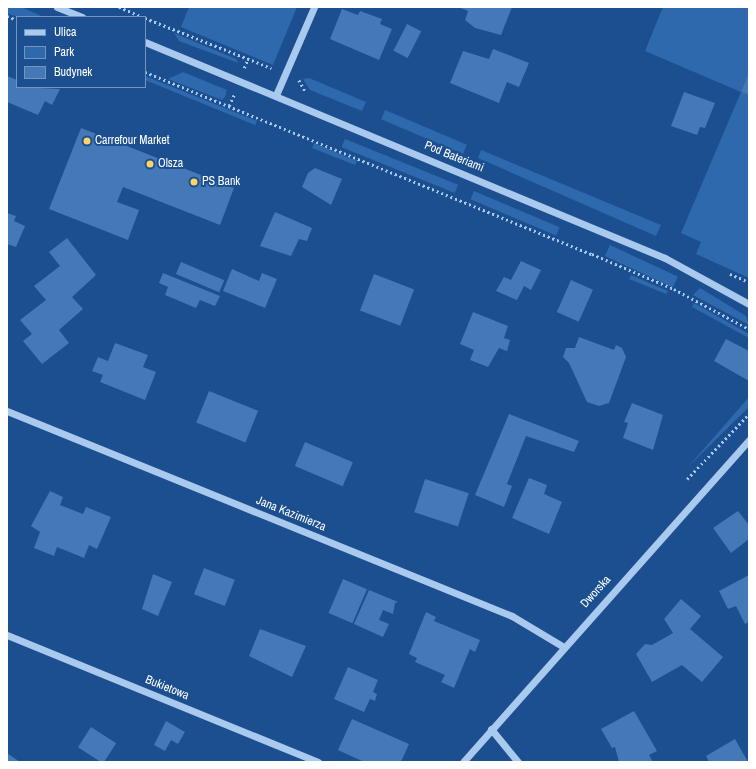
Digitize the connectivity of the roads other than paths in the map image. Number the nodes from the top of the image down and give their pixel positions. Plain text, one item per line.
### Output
1 (57, 7) edge
2 (314, 7) edge
3 (80, 16) edge
4 (146, 42) edge
5 (276, 95) junction
6 (749, 304) edge
7 (7, 411) edge
8 (749, 440) edge
9 (7, 635) edge
10 (562, 646) junction
11 (491, 729) junction
12 (318, 762) edge
13 (462, 762) edge
14 (518, 762) edge

1 - 3 street
2 - 5 street
4 - 5 street, Pod Bateriami
5 - 6 street, Pod Bateriami
7 - 10 street, Jana Kazimierza
8 - 10 street, Dworska
9 - 12 street, Bukietowa
10 - 11 street, Dworska
11 - 13 street, Dworska
11 - 14 street

